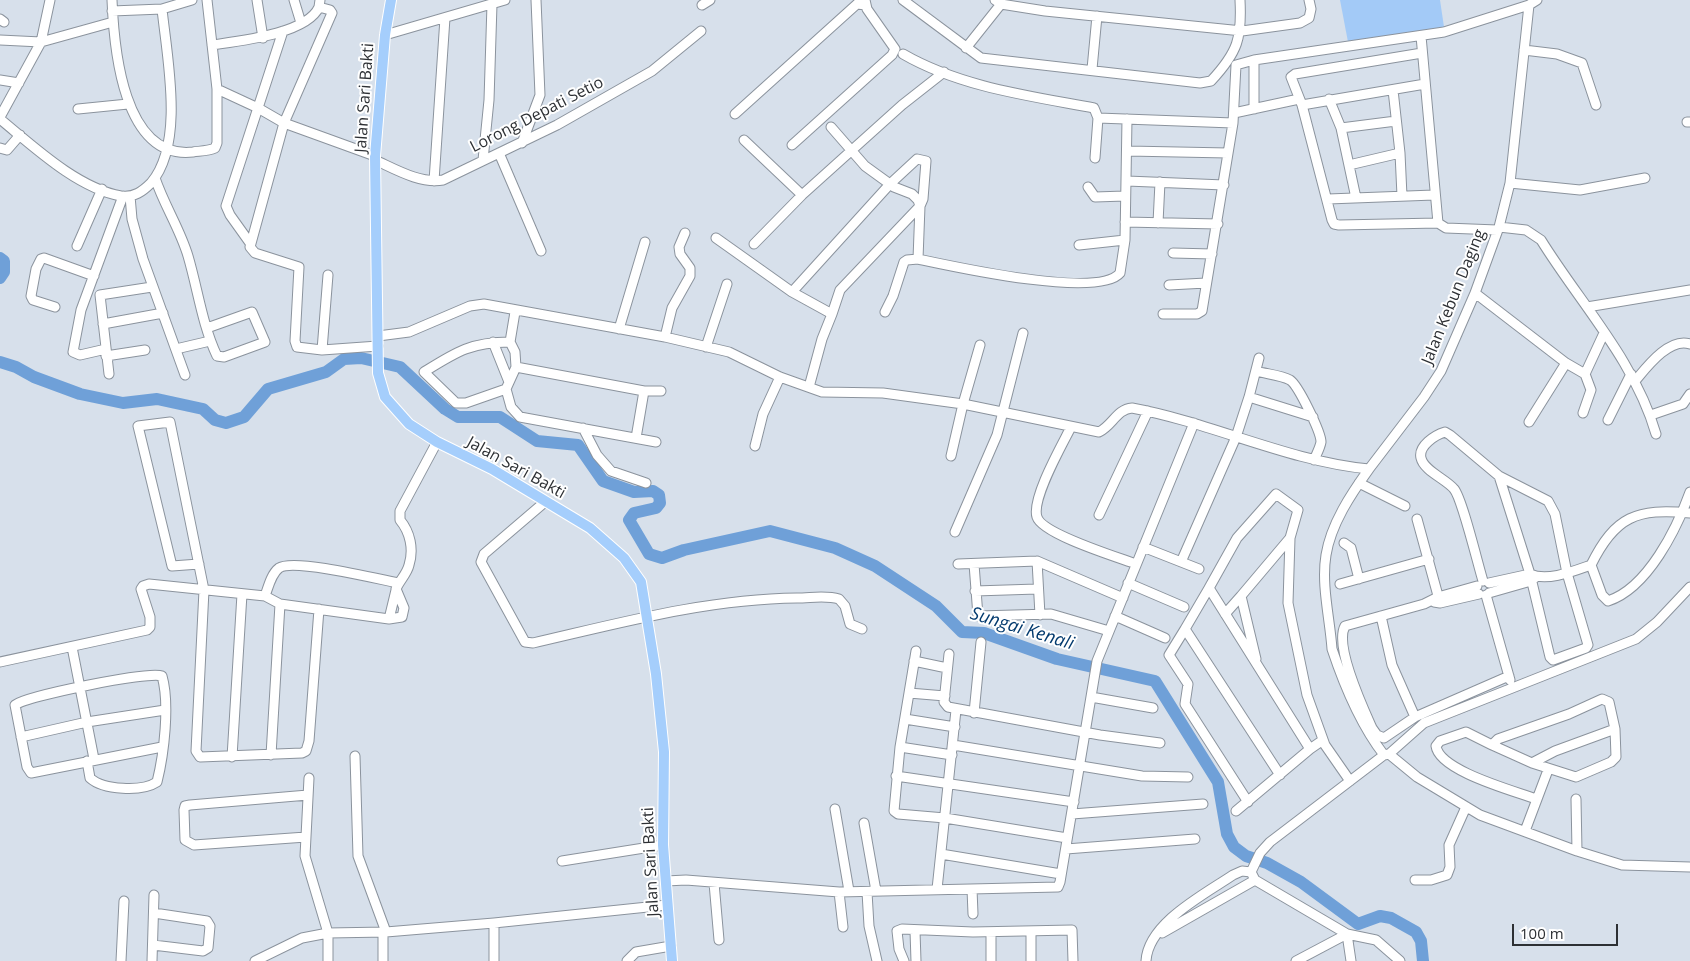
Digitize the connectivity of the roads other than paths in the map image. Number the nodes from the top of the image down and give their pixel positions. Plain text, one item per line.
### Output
1 (50, 0) edge
2 (112, 0) edge
3 (192, 0) edge
4 (206, 0) edge
5 (257, 0) edge
6 (294, 0) edge
7 (391, 0) edge
8 (506, 0) edge
9 (536, 0) edge
10 (903, 0) edge
11 (1240, 0) edge
12 (1309, 0) edge
13 (865, 2) edge
14 (998, 2) edge
15 (1533, 2) edge
16 (320, 3) edge
17 (492, 4) junction
18 (162, 9) junction
19 (112, 12) junction
20 (1097, 16) junction
21 (445, 18) junction
22 (113, 22) junction
23 (301, 22) junction
24 (701, 30) dead end
25 (283, 31) junction
26 (1242, 31) junction
27 (384, 35) junction
28 (1421, 36) junction
29 (263, 38) junction
30 (0, 40) edge
31 (41, 42) junction
32 (212, 45) junction
33 (966, 48) junction
34 (1524, 50) junction
35 (1422, 53) junction
36 (903, 54) dead end
37 (1254, 60) junction
38 (1092, 69) junction
39 (944, 72) junction
40 (0, 80) edge
41 (19, 83) junction
42 (1425, 84) junction
43 (217, 89) junction
44 (1393, 90) junction
45 (1329, 99) junction
46 (1301, 102) junction
47 (128, 104) junction
48 (1596, 105) dead end
49 (258, 108) junction
50 (78, 109) dead end
51 (1254, 109) junction
52 (1234, 113) junction
53 (736, 114) dead end
54 (0, 118) edge
55 (1098, 118) junction
56 (1127, 119) junction
57 (1396, 121) junction
58 (284, 123) junction
59 (1233, 123) junction
60 (831, 127) dead end
61 (1341, 128) junction
62 (20, 135) junction
63 (744, 140) dead end
64 (522, 143) junction
65 (792, 145) dead end
66 (0, 148) edge
67 (168, 150) junction
68 (1128, 151) junction
69 (851, 152) junction
70 (499, 153) junction
71 (1228, 153) junction
72 (1400, 153) junction
73 (375, 158) junction
74 (1095, 158) dead end
75 (483, 160) junction
76 (1349, 165) junction
77 (155, 178) junction
78 (1645, 178) dead end
79 (434, 181) junction
80 (1127, 181) junction
81 (1160, 182) junction
82 (1510, 183) junction
83 (890, 184) junction
84 (1224, 185) junction
85 (1088, 187) dead end
86 (102, 189) junction
87 (802, 195) junction
88 (1434, 195) junction
89 (126, 196) junction
90 (1125, 196) junction
91 (1402, 196) junction
92 (1356, 198) junction
93 (1328, 199) junction
94 (920, 206) junction
95 (1125, 222) junction
96 (1158, 223) junction
97 (1438, 223) junction
98 (1218, 224) junction
99 (1498, 229) junction
100 (685, 233) dead end
101 (716, 238) dead end
102 (1125, 240) junction
103 (645, 242) dead end
104 (250, 243) junction
105 (754, 244) dead end
106 (1079, 245) dead end
107 (78, 246) dead end
108 (542, 252) dead end
109 (1173, 253) dead end
110 (1212, 254) junction
111 (918, 259) junction
112 (328, 275) dead end
113 (94, 276) junction
114 (1206, 283) junction
115 (727, 284) dead end
116 (1169, 285) dead end
117 (152, 287) junction
118 (1690, 290) edge
119 (792, 292) junction
120 (1475, 293) junction
121 (55, 307) dead end
122 (1587, 307) junction
123 (515, 312) junction
124 (885, 312) dead end
125 (163, 313) junction
126 (832, 314) junction
127 (1163, 314) dead end
128 (103, 324) junction
129 (207, 328) junction
130 (619, 329) junction
131 (1604, 333) junction
132 (1024, 334) dead end
133 (665, 337) junction
134 (210, 341) junction
135 (493, 342) junction
136 (510, 342) junction
137 (1690, 344) edge
138 (378, 345) junction
139 (980, 345) dead end
140 (706, 346) junction
141 (145, 350) dead end
142 (176, 350) junction
143 (322, 350) junction
144 (106, 352) junction
145 (1259, 358) dead end
146 (1566, 362) junction
147 (516, 368) junction
148 (1256, 371) junction
149 (109, 374) dead end
150 (1585, 374) junction
151 (185, 375) dead end
152 (780, 377) junction
153 (1633, 378) junction
154 (508, 386) junction
155 (809, 387) junction
156 (644, 391) junction
157 (661, 391) dead end
158 (1690, 394) edge
159 (1249, 397) junction
160 (963, 404) junction
161 (1148, 411) junction
162 (1003, 412) junction
163 (1583, 413) dead end
164 (1651, 415) junction
165 (1312, 417) junction
166 (1608, 420) dead end
167 (1529, 422) dead end
168 (1194, 423) junction
169 (1071, 427) junction
170 (582, 428) junction
171 (1656, 434) dead end
172 (1236, 436) junction
173 (636, 438) junction
174 (437, 442) junction
175 (656, 442) dead end
176 (755, 446) dead end
177 (951, 456) dead end
178 (1314, 460) junction
179 (1369, 469) junction
180 (1499, 476) junction
181 (646, 483) dead end
182 (1359, 483) junction
183 (1690, 492) edge
184 (546, 500) junction
185 (1405, 506) dead end
186 (1686, 512) edge
187 (1099, 515) dead end
188 (1417, 519) dead end
189 (954, 532) dead end
190 (1290, 538) junction
191 (1344, 543) dead end
192 (1144, 547) junction
193 (1274, 557) junction
194 (1428, 560) junction
195 (1037, 561) junction
196 (1181, 562) junction
197 (199, 564) junction
198 (958, 564) dead end
199 (974, 564) junction
200 (1136, 564) junction
201 (1591, 565) junction
202 (1199, 568) dead end
203 (1289, 568) junction
204 (1567, 573) junction
205 (1532, 577) junction
206 (1359, 579) junction
207 (1128, 583) junction
208 (1340, 584) dead end
209 (397, 586) junction
210 (1690, 587) edge
211 (1209, 588) junction
212 (1037, 589) junction
213 (1484, 589) junction
214 (204, 590) junction
215 (975, 591) junction
216 (242, 594) junction
217 (265, 596) junction
218 (1241, 596) junction
219 (1122, 598) junction
220 (1437, 600) junction
221 (280, 604) junction
222 (1184, 606) dead end
223 (320, 609) junction
224 (1225, 614) junction
225 (1040, 615) junction
226 (647, 616) junction
227 (1115, 616) junction
228 (1381, 616) junction
229 (389, 619) junction
230 (862, 629) dead end
231 (1186, 629) junction
232 (1109, 631) junction
233 (1165, 638) dead end
234 (982, 642) dead end
235 (72, 647) junction
236 (916, 650) dead end
237 (949, 654) dead end
238 (0, 662) edge
239 (914, 662) junction
240 (1258, 666) junction
241 (947, 668) junction
242 (1509, 676) junction
243 (80, 687) junction
244 (1512, 687) junction
245 (909, 693) junction
246 (945, 696) junction
247 (1091, 696) junction
248 (1153, 708) dead end
249 (165, 710) junction
250 (956, 710) junction
251 (974, 713) junction
252 (1415, 717) junction
253 (905, 719) junction
254 (87, 722) junction
255 (955, 727) junction
256 (1614, 729) junction
257 (1084, 732) junction
258 (21, 737) junction
259 (1323, 740) junction
260 (1160, 743) dead end
261 (953, 745) junction
262 (1492, 745) junction
263 (162, 747) junction
264 (900, 747) junction
265 (1310, 750) junction
266 (271, 755) junction
267 (952, 755) junction
268 (1386, 755) junction
269 (354, 756) dead end
270 (232, 757) junction
271 (90, 760) junction
272 (1532, 763) junction
273 (1079, 768) junction
274 (1548, 770) junction
275 (1280, 774) junction
276 (896, 776) junction
277 (1188, 777) dead end
278 (309, 778) dead end
279 (1350, 781) junction
280 (949, 784) junction
281 (308, 794) junction
282 (1576, 799) dead end
283 (1536, 800) junction
284 (1074, 802) junction
285 (1248, 802) junction
286 (1203, 804) dead end
287 (1466, 807) junction
288 (835, 809) dead end
289 (1236, 811) dead end
290 (1072, 814) junction
291 (945, 818) junction
292 (864, 823) dead end
293 (1525, 832) junction
294 (306, 837) junction
295 (1068, 838) junction
296 (1195, 839) dead end
297 (663, 845) junction
298 (1066, 849) junction
299 (1578, 851) junction
300 (941, 854) junction
301 (562, 861) dead end
302 (1690, 867) edge
303 (1253, 873) junction
304 (1061, 874) junction
305 (1415, 880) dead end
306 (666, 881) junction
307 (714, 883) junction
308 (938, 889) junction
309 (972, 889) junction
310 (849, 891) junction
311 (839, 892) junction
312 (872, 892) junction
313 (154, 895) dead end
314 (124, 901) dead end
315 (667, 905) junction
316 (154, 912) junction
317 (972, 914) dead end
318 (494, 923) junction
319 (843, 928) dead end
320 (915, 931) junction
321 (1031, 931) junction
322 (384, 932) junction
323 (991, 932) junction
324 (328, 933) junction
325 (1347, 934) junction
326 (1157, 935) junction
327 (719, 940) dead end
328 (153, 945) junction
329 (671, 946) junction
330 (121, 961) edge
331 (152, 961) edge
332 (255, 961) edge
333 (328, 961) edge
334 (383, 961) edge
335 (494, 961) edge
336 (627, 961) edge
337 (672, 961) edge
338 (877, 961) edge
339 (904, 961) edge
340 (916, 961) edge
341 (991, 961) edge
342 (1031, 961) edge
343 (1073, 961) edge
344 (1146, 961) edge
345 (1296, 961) edge
346 (1351, 961) edge
347 (1400, 961) edge

1 - 31 street
2 - 19 street
3 - 18 street
4 - 32 street
5 - 29 street
6 - 23 street
7 - 27 main road, Jalan Sari Bakti
8 - 17 street
9 - 64 street
10 - 33 street
11 - 26 street
12 - 26 street
13 - 53 street
13 - 65 street
14 - 20 street
14 - 33 street
15 - 28 street
15 - 34 street, Jalan Kebun Daging
16 - 23 street
16 - 58 street
17 - 21 street
17 - 75 street
18 - 19 street
18 - 67 street
19 - 22 street
20 - 26 street
20 - 38 street
21 - 27 street
21 - 79 street
22 - 31 street
22 - 47 street
23 - 25 street
24 - 64 street, Lorong Depati Setio
25 - 29 street
25 - 49 street
26 - 38 street
27 - 73 main road, Jalan Sari Bakti
28 - 35 street
28 - 37 street
29 - 32 street
30 - 31 street
31 - 41 street
32 - 43 street
33 - 38 street
34 - 48 street
34 - 82 street, Jalan Kebun Daging
35 - 42 street
35 - 46 street
36 - 39 street
37 - 51 street
37 - 52 street
39 - 55 street
39 - 69 street
40 - 41 street
41 - 54 street
42 - 44 street
42 - 88 street
43 - 49 street
43 - 67 street
44 - 45 street
44 - 57 street
45 - 46 street
45 - 61 street
46 - 51 street
46 - 93 street
47 - 50 street
47 - 67 street
49 - 58 street
49 - 104 street
51 - 52 street
52 - 59 street
54 - 62 street
55 - 56 street
55 - 74 street
56 - 59 street
56 - 68 street
57 - 61 street
57 - 72 street
58 - 73 street
58 - 104 street
59 - 71 street
60 - 69 street
61 - 76 street
62 - 66 street
62 - 86 street
63 - 87 street
64 - 70 street, Lorong Depati Setio
67 - 77 street
68 - 71 street
68 - 80 street
69 - 83 street
69 - 87 street
70 - 75 street, Lorong Depati Setio
70 - 108 street
71 - 84 street
72 - 76 street
72 - 91 street
73 - 79 street
73 - 138 main road, Jalan Sari Bakti
75 - 79 street, Lorong Depati Setio
76 - 92 street
77 - 89 street
77 - 129 street
78 - 82 street
80 - 81 street
80 - 90 street
81 - 84 street
81 - 96 street
82 - 99 street, Jalan Kebun Daging
83 - 94 street
83 - 94 street
83 - 119 street
84 - 98 street
85 - 90 street
86 - 89 street
86 - 107 street
87 - 105 street
88 - 91 street
88 - 97 street
89 - 113 street
89 - 117 street
90 - 95 street
91 - 92 street
92 - 93 street
93 - 97 street
94 - 111 street
94 - 126 street
95 - 96 street
95 - 102 street
96 - 98 street
97 - 99 street
98 - 110 street
99 - 120 street, Jalan Kebun Daging
99 - 122 street
100 - 133 street
101 - 119 street
102 - 106 street
102 - 111 street
103 - 130 street
104 - 143 street
109 - 110 street
110 - 114 street
111 - 124 street
112 - 143 street
113 - 121 street
113 - 144 street
114 - 116 street
114 - 127 street
115 - 140 street
117 - 125 street
117 - 128 street
118 - 122 street
119 - 126 street
120 - 146 street
120 - 179 street, Jalan Kebun Daging
122 - 131 street
123 - 130 street
123 - 136 street
123 - 138 street
125 - 128 street
125 - 142 street
126 - 155 street
128 - 144 street
129 - 134 street
129 - 134 street
130 - 133 street
131 - 150 street
131 - 153 street
132 - 162 street
133 - 140 street
134 - 142 street
135 - 136 street
135 - 154 street
135 - 154 street
136 - 147 street
137 - 153 street
138 - 143 street
138 - 174 main road, Jalan Sari Bakti
139 - 160 street
140 - 152 street
141 - 144 street
142 - 151 street
144 - 149 street
145 - 148 street
146 - 150 street
146 - 167 street
147 - 154 street
147 - 156 street
148 - 159 street
148 - 165 street
150 - 163 street
152 - 155 street
152 - 176 street
153 - 164 street
153 - 166 street
154 - 170 street
155 - 160 street
156 - 157 street
156 - 173 street
158 - 164 street
159 - 165 street
159 - 172 street
160 - 162 street
160 - 177 street
161 - 168 street
161 - 169 street
161 - 187 street
162 - 169 street
162 - 189 street
164 - 171 street
165 - 178 street
168 - 172 street
168 - 192 street
169 - 200 street
170 - 173 street
170 - 181 street
172 - 178 street
172 - 196 street
173 - 175 street
174 - 184 main road, Jalan Sari Bakti
174 - 209 street
178 - 179 street
179 - 182 street, Jalan Kebun Daging
180 - 204 street
180 - 205 street
180 - 213 street
182 - 185 street
182 - 268 street, Jalan Kebun Daging
183 - 186 street
184 - 226 main road, Jalan Sari Bakti
184 - 226 street
186 - 201 street
186 - 201 street
188 - 194 street
190 - 193 street
190 - 203 street
190 - 211 street
191 - 206 street
192 - 196 street
192 - 200 street
193 - 203 street
193 - 218 street
194 - 206 street
194 - 220 street
195 - 199 street
195 - 212 street
195 - 219 street
196 - 202 street
197 - 197 street
197 - 214 street
198 - 199 street
199 - 215 street
200 - 207 street
201 - 204 street
203 - 259 street
204 - 205 street
204 - 205 street
205 - 213 street
206 - 208 street
207 - 219 street
207 - 222 street
209 - 217 street
209 - 229 street
209 - 229 street
210 - 244 street
211 - 224 street
211 - 231 street
212 - 215 street
212 - 225 street
213 - 220 street
213 - 242 street
214 - 216 street
214 - 235 street
214 - 270 street
215 - 225 street
216 - 217 street
216 - 270 street
217 - 221 street
218 - 224 street
218 - 240 street
219 - 227 street
220 - 228 street
221 - 223 street
221 - 266 street
223 - 229 street
223 - 266 street
224 - 240 street
225 - 232 street
226 - 230 street
226 - 297 main road, Jalan Sari Bakti
227 - 232 street
227 - 233 street
228 - 252 street
228 - 252 street
231 - 275 street
231 - 285 street
232 - 247 street
234 - 251 street
235 - 238 street
235 - 243 street
236 - 239 street
237 - 241 street
239 - 241 street
239 - 245 street
240 - 265 street
241 - 246 street
242 - 244 street
242 - 252 street
243 - 249 street
243 - 254 street
243 - 258 street
244 - 268 street
245 - 246 street
245 - 253 street
246 - 250 street
247 - 248 street
247 - 257 street
249 - 254 street
249 - 263 street
250 - 251 street
250 - 255 street
251 - 257 street
253 - 255 street
253 - 264 street
254 - 258 street
254 - 271 street
255 - 261 street
256 - 262 street
256 - 272 street
256 - 274 street
257 - 260 street
257 - 273 street
258 - 271 street
259 - 265 street
259 - 279 street
261 - 267 street
261 - 273 street
262 - 272 street
262 - 283 street
263 - 271 street
263 - 271 street
264 - 267 street
264 - 276 street
265 - 275 street
266 - 270 street
267 - 280 street
268 - 279 street
268 - 287 street, Jalan Kebun Daging
269 - 322 street
272 - 274 street
273 - 277 street
273 - 284 street
274 - 283 street
275 - 285 street
276 - 280 street
276 - 291 street
278 - 281 street
279 - 303 street
280 - 284 street
280 - 291 street
281 - 294 street
281 - 294 street
282 - 299 street
283 - 293 street
284 - 290 street
285 - 289 street
286 - 290 street
287 - 293 street, Jalan Kebun Daging
287 - 305 street
288 - 310 street
290 - 295 street
291 - 295 street
291 - 300 street
292 - 312 street
293 - 299 street, Jalan Kebun Daging
294 - 324 street
295 - 298 street
296 - 298 street
297 - 301 street
297 - 306 main road, Jalan Sari Bakti
298 - 304 street
299 - 302 street, Jalan Kebun Daging
300 - 304 street
300 - 308 street
303 - 325 street
303 - 326 street
303 - 326 street
304 - 309 street
306 - 307 street
306 - 315 main road, Jalan Sari Bakti
307 - 311 street
307 - 327 street
308 - 309 street
308 - 312 street
309 - 317 street
310 - 311 street
310 - 312 street
311 - 319 street
312 - 338 street
313 - 316 street
314 - 330 street
315 - 318 street
315 - 329 main road, Jalan Sari Bakti
316 - 328 street
316 - 328 street
318 - 322 street
318 - 335 street
320 - 323 street
320 - 339 street
320 - 340 street
321 - 323 street
321 - 342 street
321 - 343 street
322 - 324 street
322 - 334 street
323 - 341 street
324 - 332 street
324 - 333 street
325 - 345 street
325 - 346 street
325 - 347 street
326 - 344 street
328 - 331 street
329 - 336 street
329 - 337 main road, Jalan Sari Bakti

